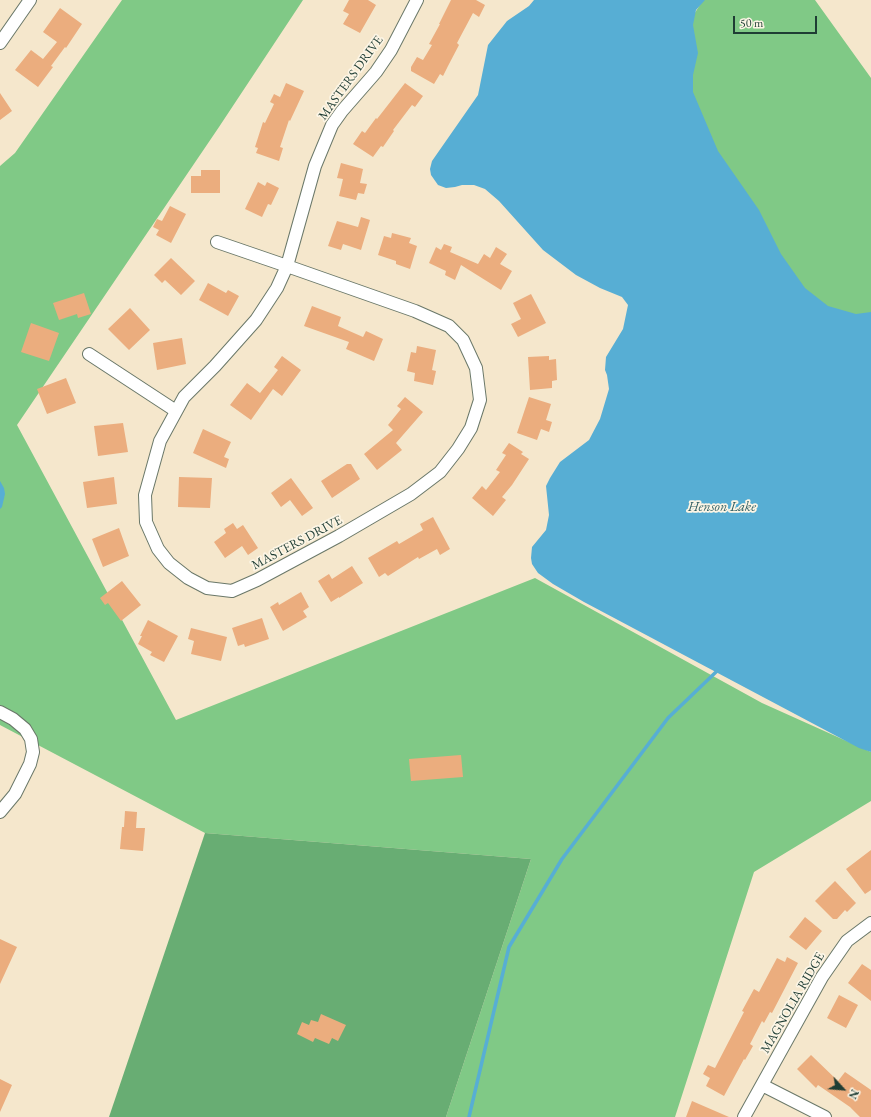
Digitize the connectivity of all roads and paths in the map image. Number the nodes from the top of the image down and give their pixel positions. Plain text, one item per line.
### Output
1 (30, 0) edge
2 (417, 0) edge
3 (0, 43) edge
4 (217, 242) dead end
5 (287, 266) junction
6 (89, 354) dead end
7 (176, 411) junction
8 (0, 712) edge
9 (0, 812) edge
10 (871, 923) edge
11 (762, 1085) junction
12 (744, 1117) edge
13 (825, 1117) edge

1 - 3 street
2 - 5 street, MASTERS DRIVE
4 - 5 street, MASTERS DRIVE
5 - 7 street, MASTERS DRIVE
5 - 7 street, MASTERS DRIVE
6 - 7 street
8 - 9 street
10 - 11 street, MAGNOLIA RIDGE
11 - 12 street, MAGNOLIA RIDGE
11 - 13 street

